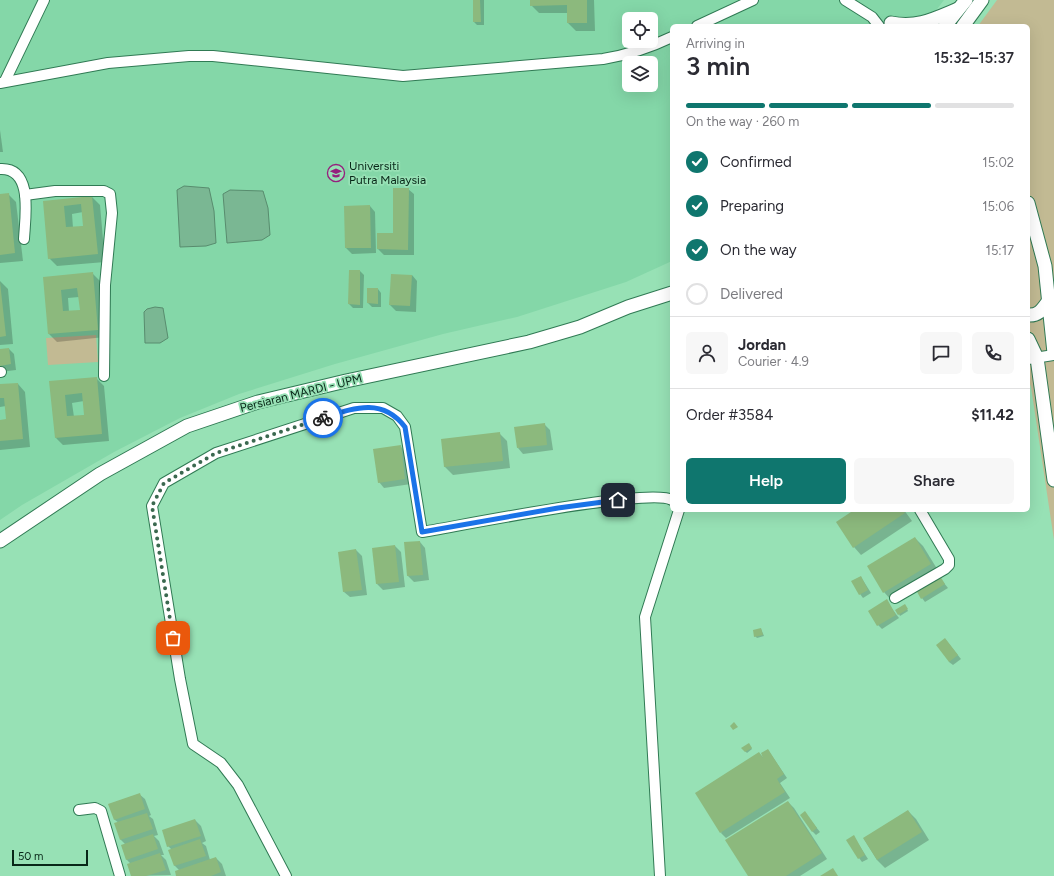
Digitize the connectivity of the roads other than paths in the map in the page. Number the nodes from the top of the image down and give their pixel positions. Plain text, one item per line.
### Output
1 (44, 0) edge
2 (753, 0) edge
3 (845, 0) edge
4 (971, 4) edge
5 (701, 24) edge
6 (886, 24) edge
7 (922, 24) edge
8 (947, 24) edge
9 (964, 24) edge
10 (973, 24) edge
11 (670, 39) edge
12 (2, 82) edge
13 (0, 169) edge
14 (26, 195) junction
15 (1030, 210) edge
16 (24, 239) dead end
17 (670, 284) edge
18 (670, 293) edge
19 (1051, 299) edge
20 (628, 308) junction
21 (1030, 315) edge
22 (1030, 349) edge
23 (1054, 354) edge
24 (1032, 359) edge
25 (104, 376) dead end
26 (1054, 480) edge
27 (670, 499) edge
28 (678, 512) edge
29 (921, 512) edge
30 (0, 541) edge
31 (895, 598) dead end
32 (79, 810) dead end
33 (120, 876) edge
34 (286, 876) edge
35 (660, 876) edge

1 - 12 street
2 - 5 street
3 - 6 street
4 - 7 street
4 - 8 street
4 - 9 street
4 - 10 street
11 - 12 street
13 - 14 street
14 - 16 street
14 - 25 street
15 - 19 street
17 - 20 street, Persiaran MARDI - UPM
18 - 20 street, Persiaran MARDI - UPM
19 - 21 street
19 - 23 street
20 - 30 street, Persiaran MARDI - UPM
22 - 24 street
23 - 24 street
24 - 26 street
27 - 34 street
28 - 35 street
29 - 31 street
32 - 33 street

